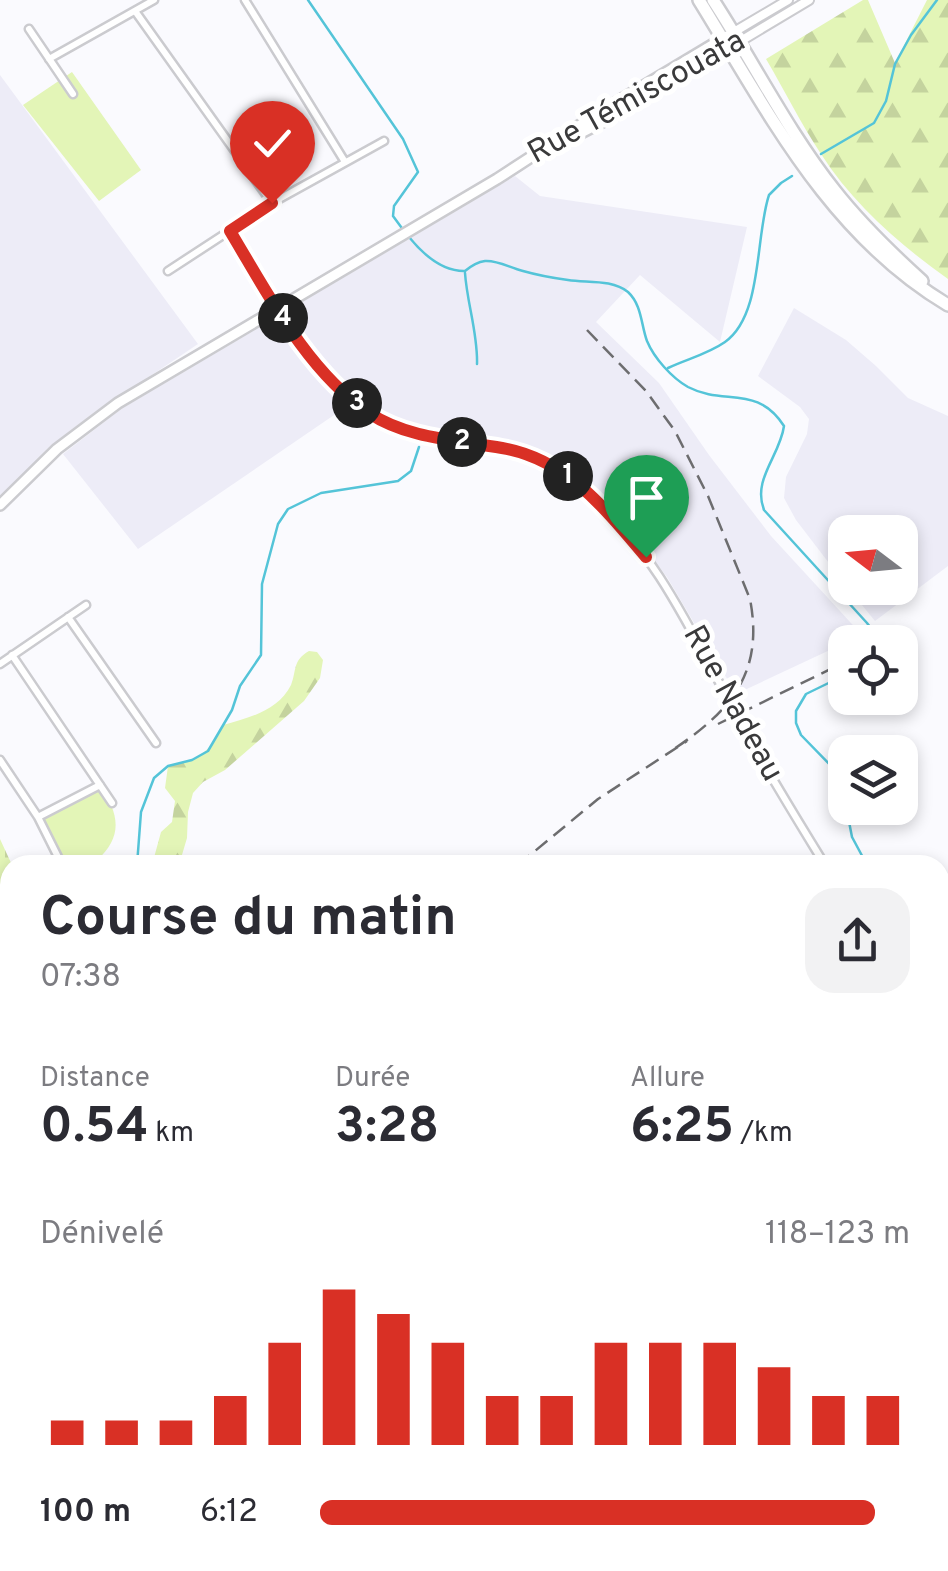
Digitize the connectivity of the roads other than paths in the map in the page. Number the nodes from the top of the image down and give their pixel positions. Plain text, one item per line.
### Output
1 (154, 0) edge
2 (245, 0) edge
3 (699, 0) edge
4 (713, 0) edge
5 (788, 0) edge
6 (809, 0) edge
7 (136, 11) junction
8 (29, 29) dead end
9 (731, 40) junction
10 (49, 59) junction
11 (72, 94) dead end
12 (384, 141) dead end
13 (345, 162) junction
14 (272, 203) junction
15 (230, 231) junction
16 (168, 271) dead end
17 (948, 304) edge
18 (277, 308) junction
19 (0, 505) edge
20 (86, 605) dead end
21 (68, 617) junction
22 (12, 655) junction
23 (0, 664) edge
24 (156, 743) dead end
25 (0, 760) edge
26 (100, 785) junction
27 (112, 803) dead end
28 (38, 818) junction
29 (57, 855) edge
30 (818, 855) edge

1 - 7 street
2 - 13 street
3 - 9 highway
4 - 9 highway
5 - 9 street, Rue Témiscouata
6 - 9 street, Rue Témiscouata
7 - 10 street
7 - 14 street
8 - 10 street
9 - 17 highway
9 - 18 main road, Rue Témiscouata
10 - 11 street
12 - 13 street
13 - 14 street
14 - 15 street
15 - 16 street
15 - 18 street, Rue Nadeau
18 - 19 main road, Rue Témiscouata
18 - 30 street, Rue Nadeau
20 - 21 street
21 - 22 street
21 - 24 street
22 - 23 street
22 - 26 street
25 - 28 street
26 - 27 street
26 - 28 street
28 - 29 street

